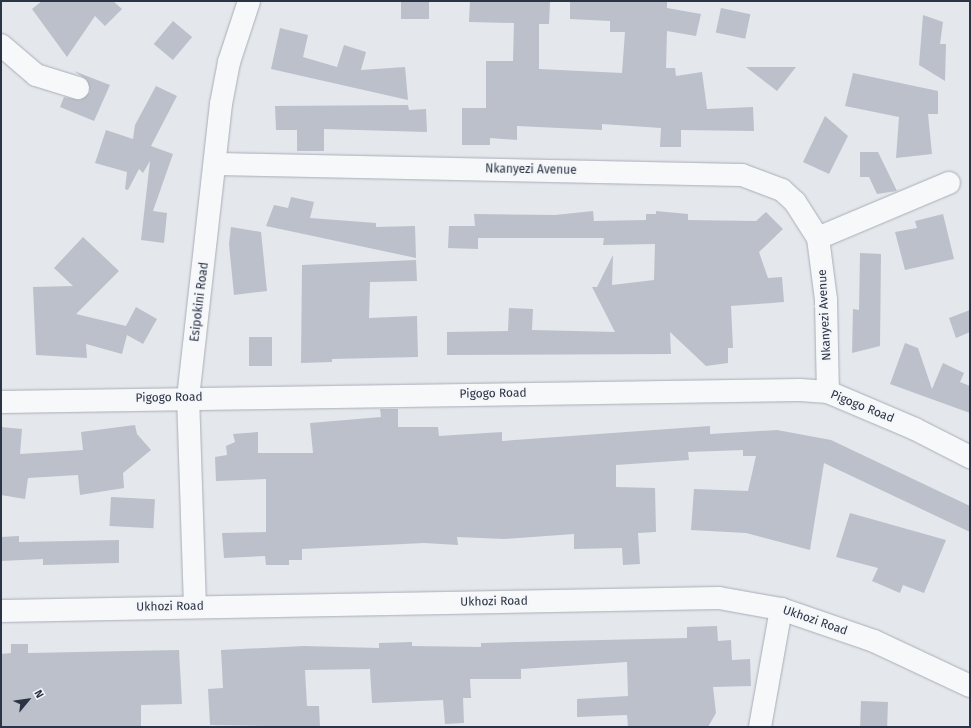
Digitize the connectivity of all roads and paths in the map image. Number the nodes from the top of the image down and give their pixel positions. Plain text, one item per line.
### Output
1 (250, 1) edge
2 (1, 45) edge
3 (78, 88) dead end
4 (217, 164) junction
5 (949, 183) dead end
6 (818, 238) junction
7 (828, 392) junction
8 (188, 398) junction
9 (1, 402) edge
10 (970, 457) edge
11 (195, 607) junction
12 (781, 609) junction
13 (1, 611) edge
14 (970, 686) edge
15 (760, 727) edge

1 - 4 street, Esipokini Road
2 - 3 street
4 - 6 street, Nkanyezi Avenue
4 - 8 street, Esipokini Road
5 - 6 street
6 - 7 street, Nkanyezi Avenue
7 - 8 street, Pigogo Road
7 - 10 street, Pigogo Road
8 - 9 street, Pigogo Road
8 - 11 street, Esipokini Road
11 - 12 street, Ukhozi Road
11 - 13 street, Ukhozi Road
12 - 14 street, Ukhozi Road
12 - 15 street

